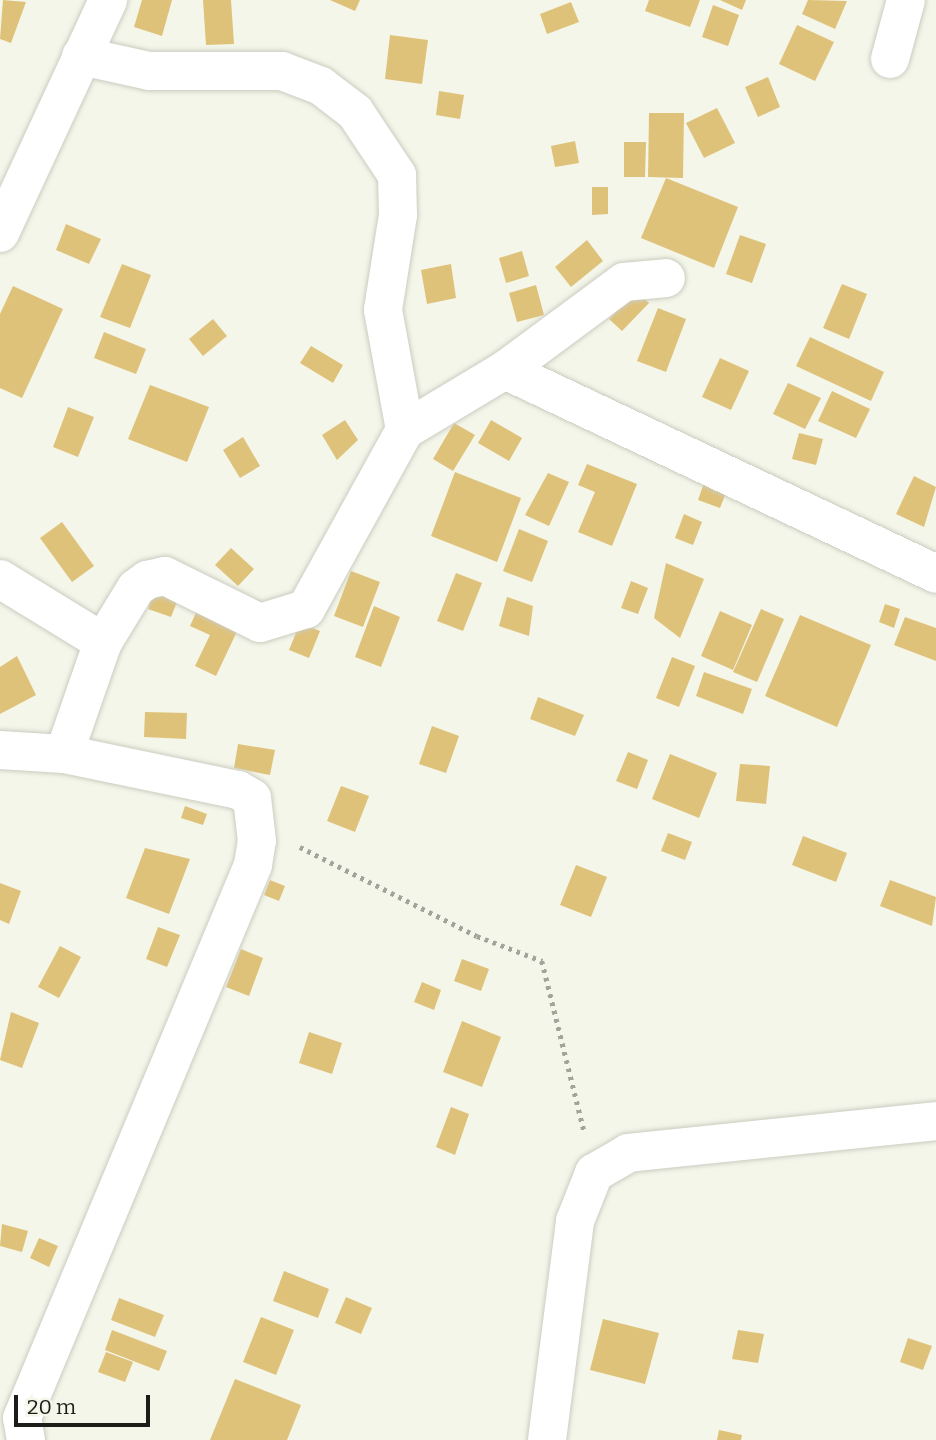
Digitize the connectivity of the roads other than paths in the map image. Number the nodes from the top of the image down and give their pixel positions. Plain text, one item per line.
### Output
1 (107, 0) edge
2 (906, 0) edge
3 (81, 56) junction
4 (890, 60) dead end
5 (0, 233) edge
6 (666, 278) dead end
7 (505, 370) junction
8 (405, 430) junction
9 (936, 574) edge
10 (0, 579) edge
11 (103, 642) junction
12 (0, 750) edge
13 (64, 754) junction
14 (936, 1121) edge
15 (17, 1435) edge
16 (547, 1440) edge

1 - 3 street
2 - 4 street
3 - 5 street
3 - 8 street
6 - 7 street
7 - 8 street
7 - 9 street
8 - 11 street
10 - 11 street
11 - 13 street
12 - 13 street
13 - 15 street
14 - 16 street

